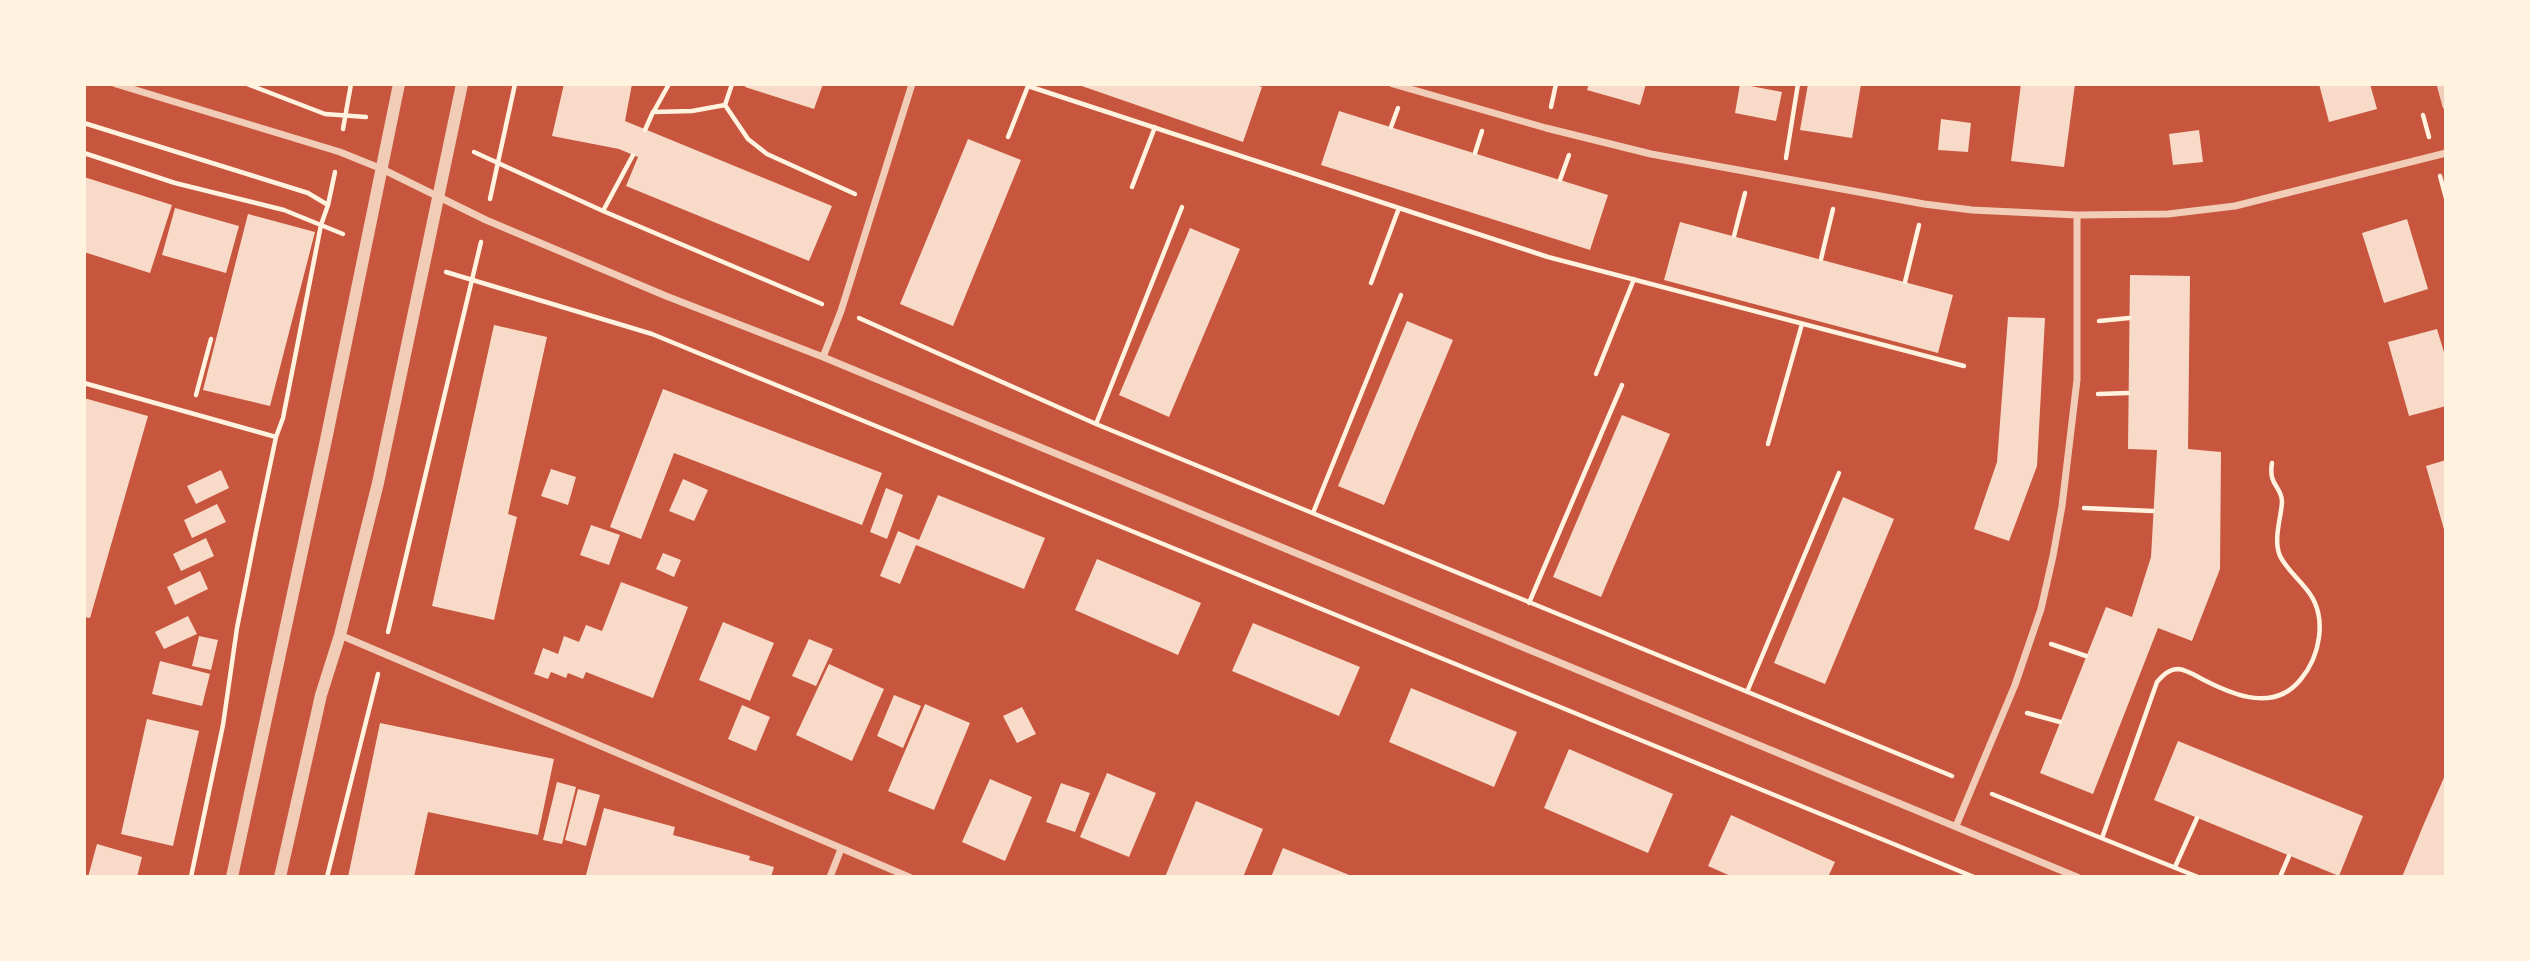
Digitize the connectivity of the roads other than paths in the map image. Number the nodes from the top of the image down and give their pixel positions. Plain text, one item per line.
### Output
1 (116, 84) edge
2 (399, 84) edge
3 (462, 84) edge
4 (912, 84) edge
5 (1394, 84) edge
6 (2440, 84) edge
7 (2446, 106) edge
8 (2446, 153) edge
9 (382, 169) junction
10 (439, 197) junction
11 (2077, 215) junction
12 (823, 357) junction
13 (340, 635) junction
14 (1956, 827) junction
15 (841, 849) junction
16 (232, 877) edge
17 (280, 877) edge
18 (830, 877) edge
19 (909, 877) edge
20 (2077, 877) edge

1 - 9 street
2 - 9 street
3 - 10 street
4 - 12 street
5 - 11 street
6 - 7 street
8 - 11 street
9 - 10 street
9 - 16 street
10 - 12 street
10 - 13 street
11 - 14 street
12 - 14 street
13 - 15 street
13 - 17 street
14 - 20 street
15 - 18 street
15 - 19 street

